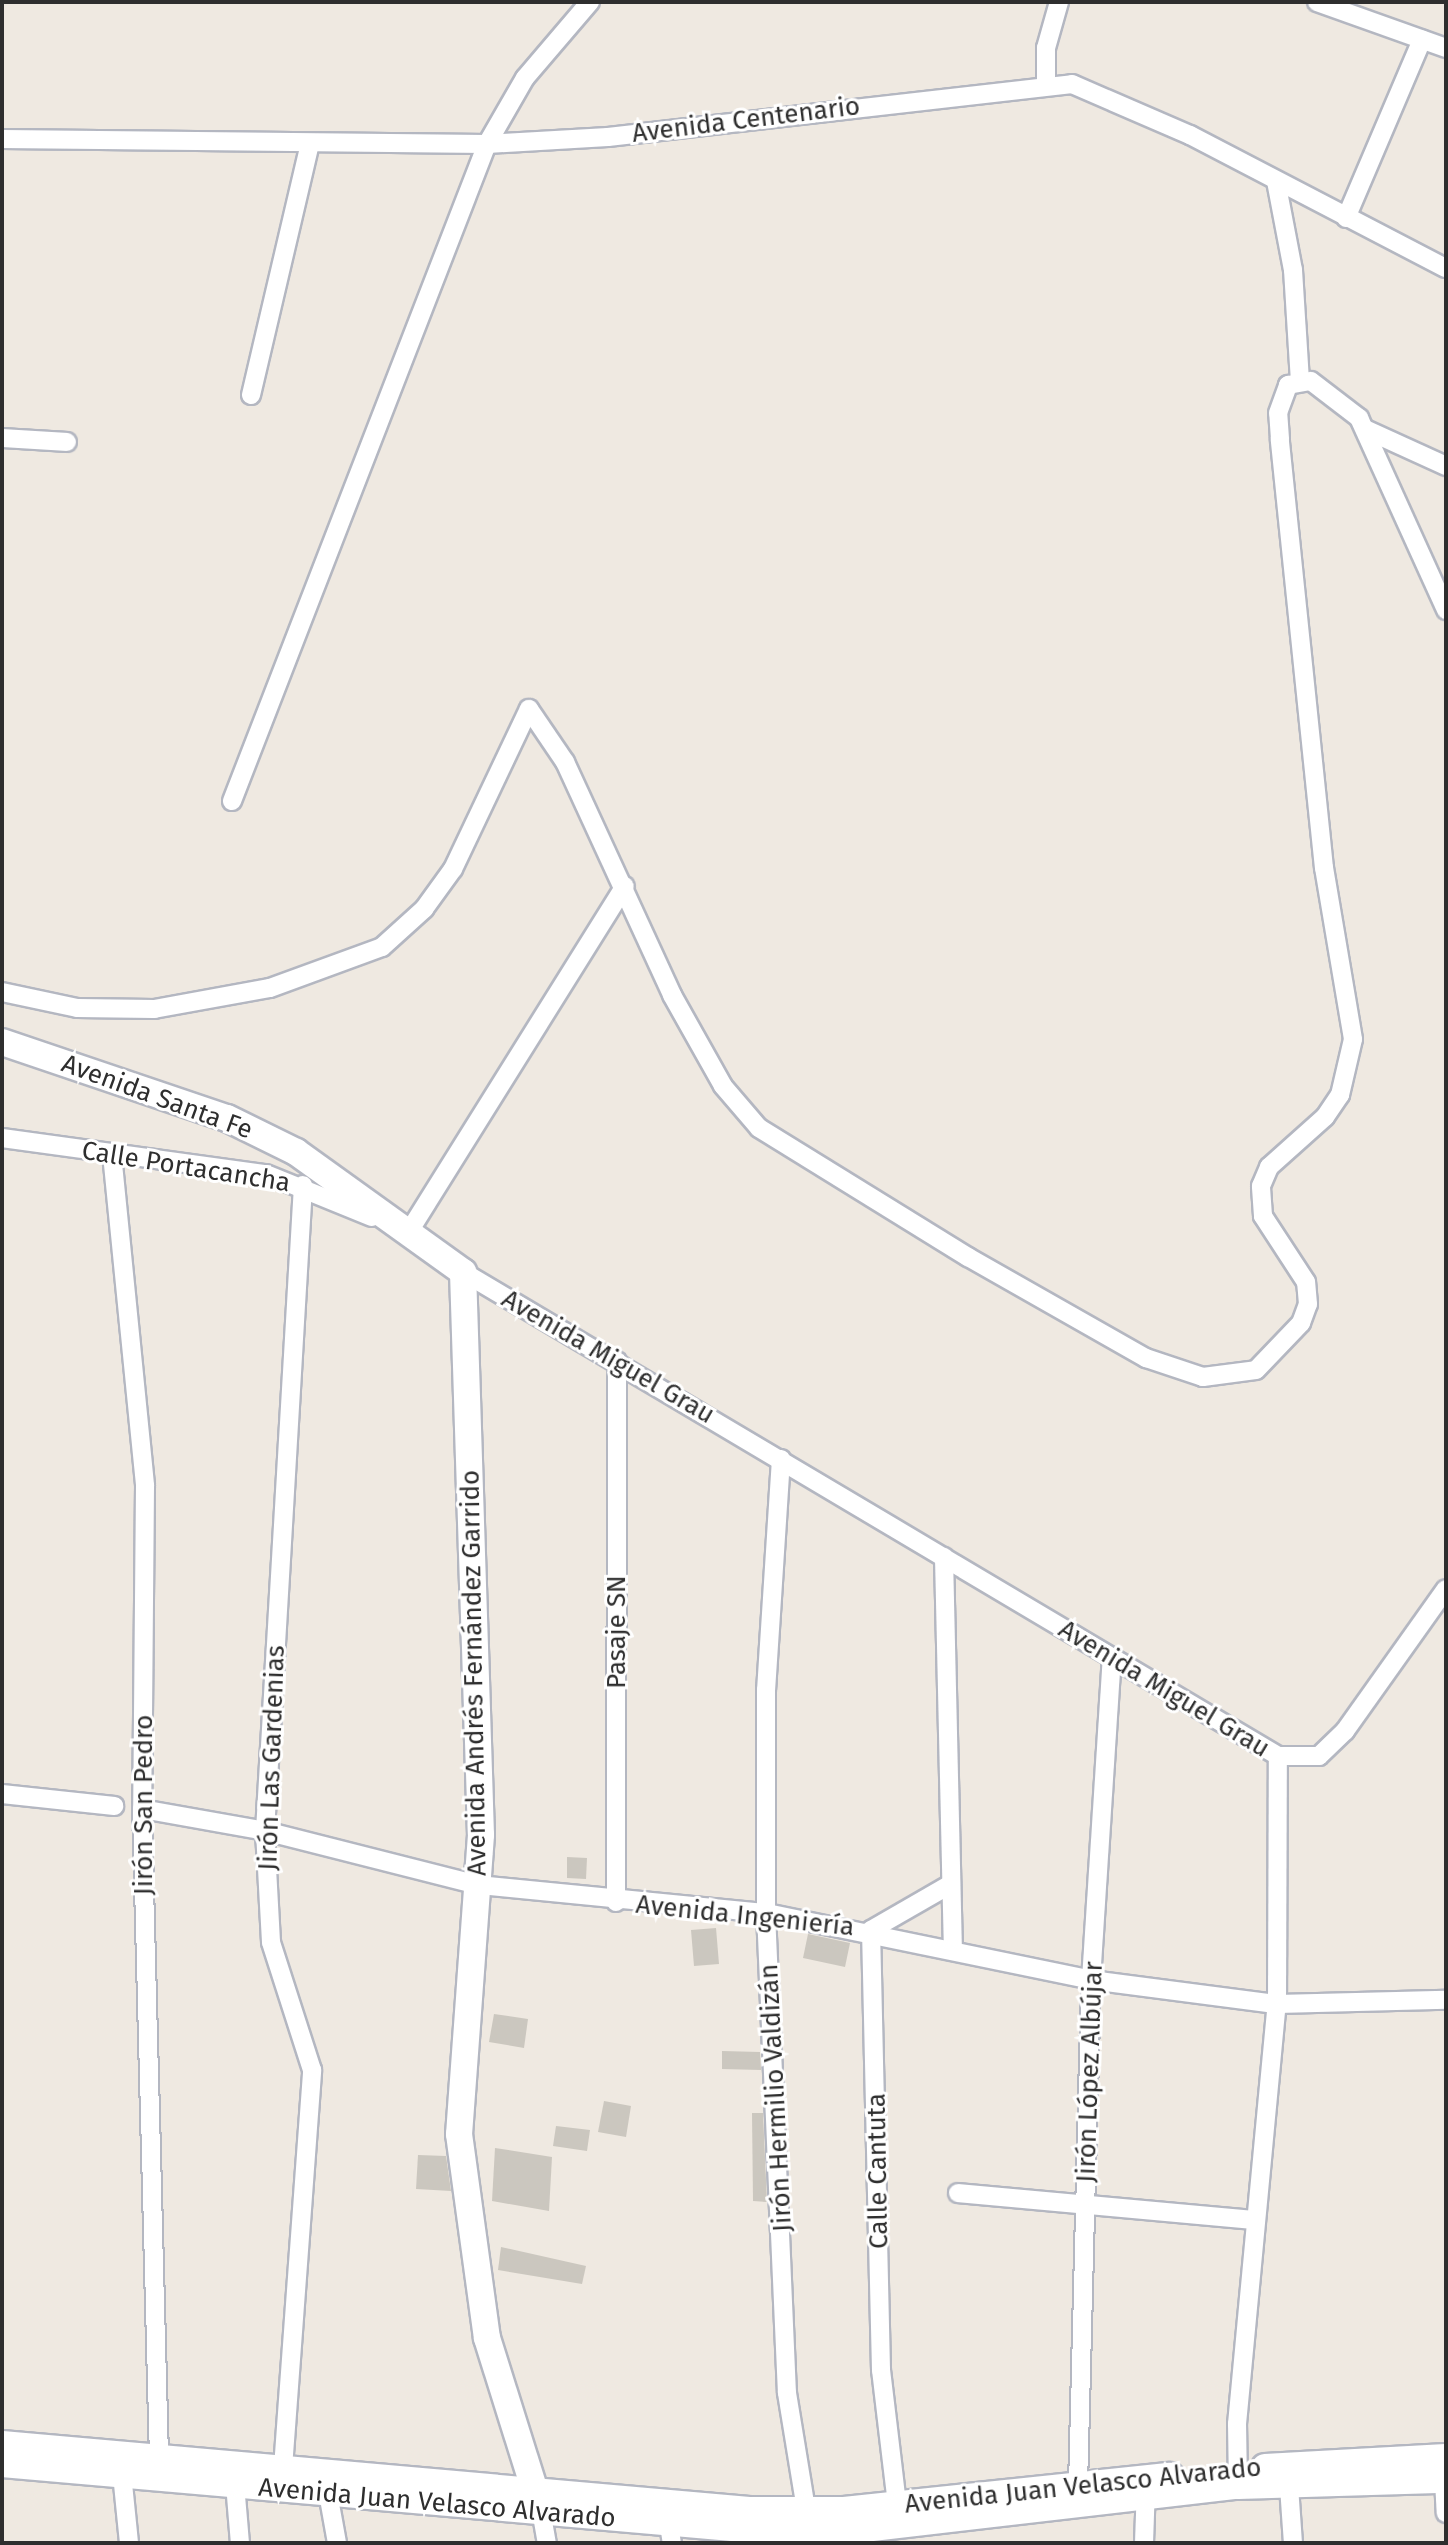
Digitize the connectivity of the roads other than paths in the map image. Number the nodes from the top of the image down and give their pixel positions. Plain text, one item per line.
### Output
1 (590, 2) edge
2 (1059, 2) edge
3 (1317, 2) edge
4 (1422, 40) junction
5 (1446, 48) edge
6 (1046, 83) junction
7 (2, 139) edge
8 (310, 144) junction
9 (487, 144) junction
10 (1276, 181) junction
11 (1346, 218) junction
12 (1446, 268) edge
13 (1300, 380) junction
14 (251, 395) dead end
15 (1367, 430) junction
16 (2, 438) edge
17 (67, 442) dead end
18 (1446, 466) edge
19 (1446, 610) edge
20 (232, 801) dead end
21 (625, 886) junction
22 (2, 992) edge
23 (2, 1042) edge
24 (2, 1138) edge
25 (112, 1154) junction
26 (303, 1185) junction
27 (408, 1233) junction
28 (463, 1272) junction
29 (617, 1361) junction
30 (781, 1459) junction
31 (944, 1557) junction
32 (1446, 1589) edge
33 (1112, 1658) junction
34 (1278, 1756) junction
35 (2, 1794) edge
36 (114, 1806) dead end
37 (142, 1809) junction
38 (265, 1831) junction
39 (951, 1884) junction
40 (479, 1885) junction
41 (616, 1902) junction
42 (766, 1913) junction
43 (871, 1930) junction
44 (953, 1951) junction
45 (1091, 1980) junction
46 (1446, 2000) edge
47 (1277, 2004) junction
48 (958, 2193) dead end
49 (1086, 2203) junction
50 (1256, 2220) junction
51 (2, 2444) edge
52 (159, 2458) junction
53 (2, 2464) edge
54 (283, 2468) junction
55 (1445, 2472) edge
56 (122, 2474) junction
57 (1288, 2474) junction
58 (1237, 2478) junction
59 (235, 2484) junction
60 (1078, 2486) junction
61 (1146, 2488) junction
62 (328, 2493) junction
63 (538, 2500) junction
64 (897, 2504) junction
65 (804, 2510) junction
66 (1446, 2513) edge
67 (671, 2534) edge
68 (813, 2539) edge
69 (129, 2543) edge
70 (240, 2543) edge
71 (337, 2543) edge
72 (547, 2543) edge
73 (1144, 2543) edge
74 (1293, 2543) edge

1 - 9 street
2 - 6 street
3 - 4 street
4 - 5 street
4 - 11 street
6 - 9 street, Avenida Centenario
6 - 10 street, Avenida Centenario
7 - 8 street, Avenida Centenario
8 - 9 street, Avenida Centenario
8 - 14 street
9 - 20 street
10 - 11 street, Avenida Centenario
10 - 13 street
11 - 12 street, Avenida Centenario
13 - 15 street
13 - 21 street
15 - 18 street
15 - 19 street
16 - 17 street
21 - 22 street
21 - 27 street
23 - 27 street, Avenida Santa Fe
24 - 25 street, Calle Portacancha
25 - 26 street, Calle Portacancha
25 - 37 street, Jirón San Pedro
26 - 27 street, Calle Portacancha
26 - 38 street, Jirón Las Gardenias
27 - 28 street, Avenida Santa Fe
28 - 29 street, Avenida Miguel Grau
28 - 40 street, Avenida Andrés Fernández Garrido
29 - 30 street, Avenida Miguel Grau
29 - 41 street, Pasaje SN
30 - 31 street, Avenida Miguel Grau
30 - 42 street, Jirón Hermilio Valdizán
31 - 33 street, Avenida Miguel Grau
31 - 39 street
32 - 34 street
33 - 34 street, Avenida Miguel Grau
33 - 45 street, Jirón López Albújar
34 - 47 street, Avenida Miguel Grau
35 - 36 street
37 - 38 street, Avenida Ingeniería
37 - 52 street, Jirón San Pedro
38 - 40 street, Avenida Ingeniería
38 - 54 street, Jirón Las Gardenias
39 - 43 street
39 - 44 street
40 - 41 street, Avenida Ingeniería
40 - 63 street, Avenida Andrés Fernández Garrido
41 - 42 street, Avenida Ingeniería
42 - 43 street, Avenida Ingeniería
42 - 65 street, Jirón Hermilio Valdizán
43 - 44 street, Avenida Ingeniería
43 - 64 street, Calle Cantuta
44 - 45 street, Avenida Ingeniería
45 - 47 street, Avenida Ingeniería
45 - 49 street, Jirón López Albújar
46 - 47 street, Avenida Ingeniería
47 - 50 street, Avenida Miguel Grau
48 - 49 street
49 - 50 street
49 - 60 street, Jirón López Albújar
50 - 58 street, Avenida Miguel Grau
51 - 52 street, Avenida Juan Velasco Alvarado
52 - 54 street, Avenida Juan Velasco Alvarado
53 - 56 street, Avenida Juan Velasco Alvarado
54 - 63 street, Avenida Juan Velasco Alvarado
55 - 57 street, Avenida Juan Velasco Alvarado
55 - 66 street
56 - 59 street, Avenida Juan Velasco Alvarado
56 - 69 street
57 - 58 street, Avenida Juan Velasco Alvarado
57 - 74 street
58 - 61 street, Avenida Juan Velasco Alvarado
59 - 62 street, Avenida Juan Velasco Alvarado
59 - 70 street
60 - 61 street, Avenida Juan Velasco Alvarado
60 - 64 street, Avenida Juan Velasco Alvarado
61 - 68 street, Avenida Juan Velasco Alvarado
61 - 73 street
62 - 63 street, Avenida Juan Velasco Alvarado
62 - 71 street
63 - 65 street, Avenida Juan Velasco Alvarado
63 - 67 street, Avenida Juan Velasco Alvarado
63 - 72 street, Avenida Andrés Fernández Garrido
64 - 65 street, Avenida Juan Velasco Alvarado
65 - 68 street, Jirón Hermilio Valdizán
67 - 68 street, Avenida Juan Velasco Alvarado

